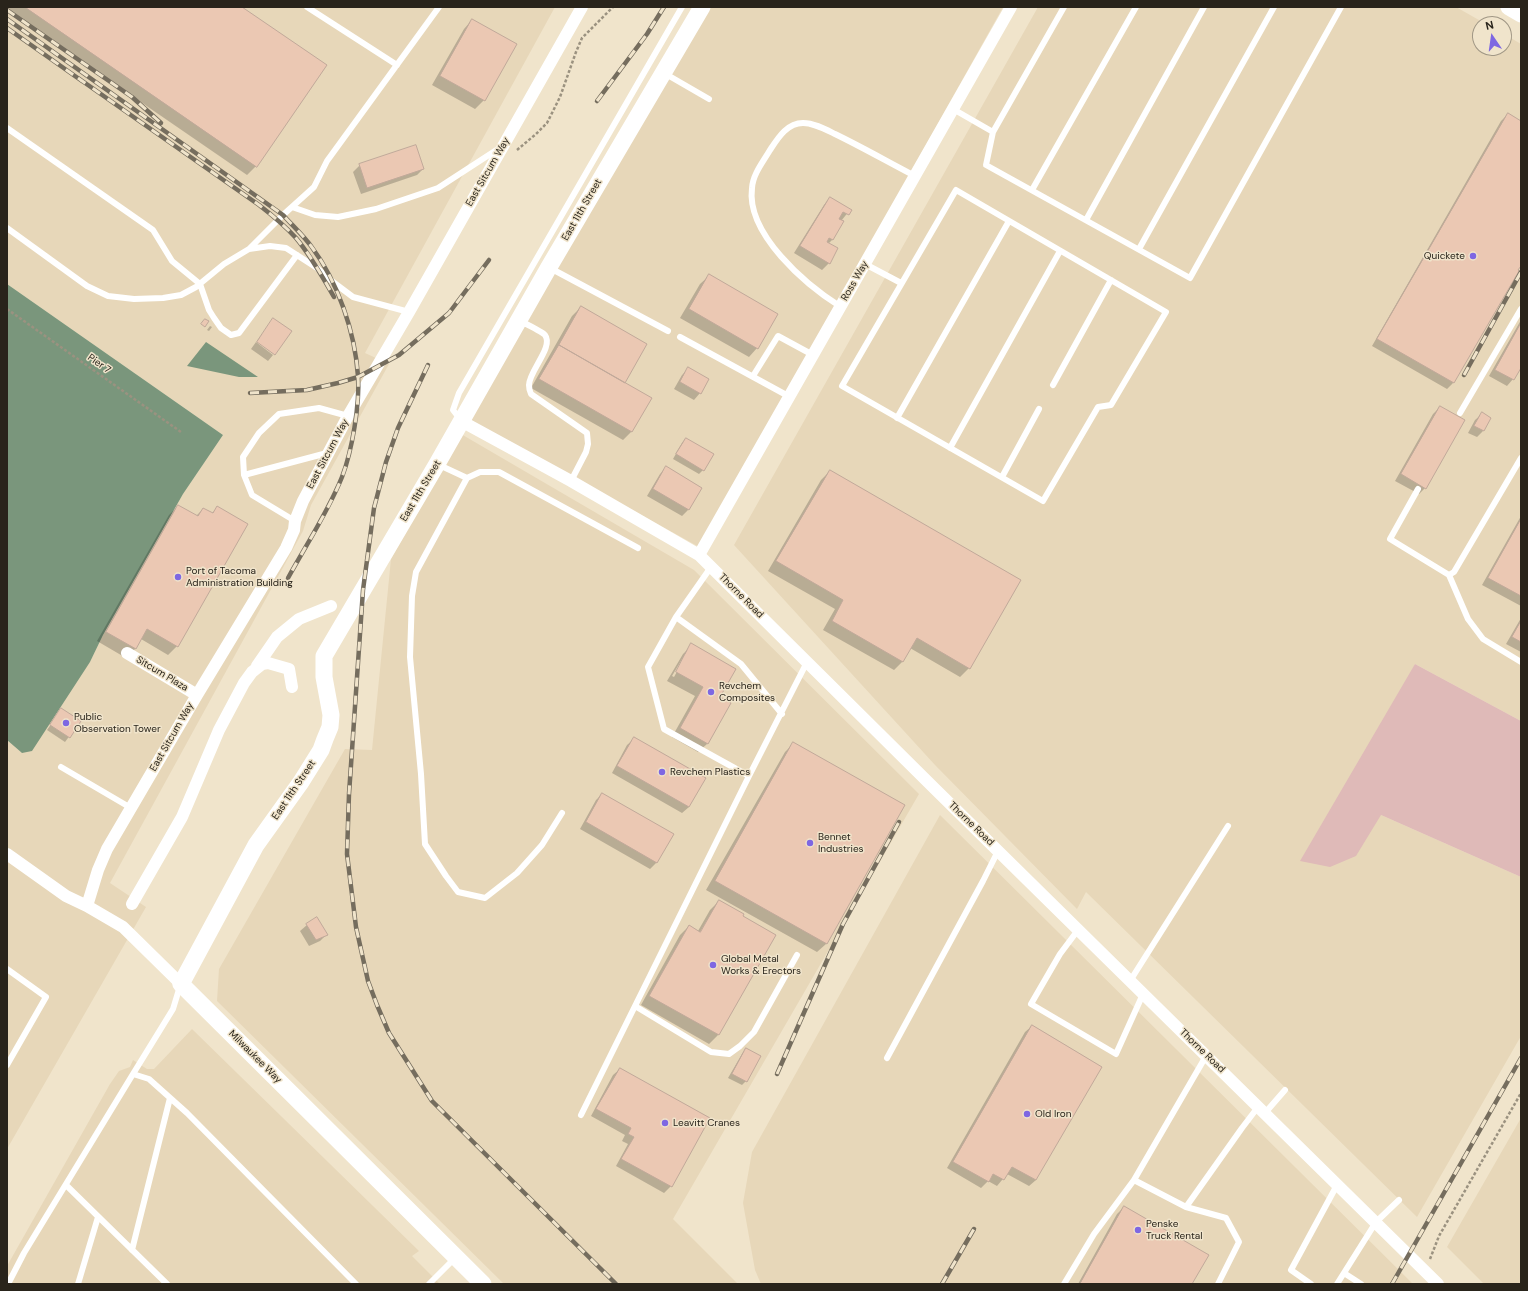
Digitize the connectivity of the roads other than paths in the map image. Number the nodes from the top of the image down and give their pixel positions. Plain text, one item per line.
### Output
1 (306, 7) edge
2 (439, 7) edge
3 (582, 7) edge
4 (682, 7) edge
5 (702, 7) edge
6 (1011, 7) edge
7 (1064, 7) edge
8 (1136, 7) edge
9 (1204, 7) edge
10 (1274, 7) edge
11 (1341, 7) edge
12 (1509, 7) edge
13 (1521, 14) edge
14 (397, 65) junction
15 (664, 73) junction
16 (709, 99) dead end
17 (953, 109) junction
18 (7, 128) edge
19 (993, 132) junction
20 (507, 150) junction
21 (915, 176) junction
22 (1032, 190) junction
23 (292, 207) junction
24 (1086, 220) junction
25 (1009, 221) junction
26 (7, 228) edge
27 (250, 249) junction
28 (1139, 249) junction
29 (1060, 251) junction
30 (297, 255) junction
31 (865, 264) junction
32 (549, 267) junction
33 (1111, 280) junction
34 (901, 283) junction
35 (200, 284) junction
36 (841, 307) junction
37 (1521, 309) edge
38 (409, 312) junction
39 (518, 320) junction
40 (668, 331) dead end
41 (680, 337) dead end
42 (813, 355) junction
43 (752, 376) junction
44 (1053, 385) dead end
45 (790, 397) junction
46 (1039, 409) dead end
47 (1460, 413) dead end
48 (348, 416) junction
49 (897, 418) junction
50 (461, 420) junction
51 (950, 448) junction
52 (329, 453) junction
53 (1521, 458) edge
54 (437, 464) junction
55 (244, 475) junction
56 (467, 478) junction
57 (1002, 478) junction
58 (571, 481) junction
59 (1418, 489) dead end
60 (295, 521) junction
61 (638, 548) dead end
62 (699, 555) junction
63 (711, 567) junction
64 (1449, 575) junction
65 (331, 606) dead end
66 (676, 617) junction
67 (127, 653) dead end
68 (807, 662) junction
69 (1521, 662) edge
70 (257, 666) junction
71 (292, 686) dead end
72 (197, 695) junction
73 (782, 714) junction
74 (61, 767) dead end
75 (749, 776) junction
76 (131, 808) junction
77 (562, 813) dead end
78 (1228, 826) dead end
79 (998, 851) junction
80 (7, 854) edge
81 (132, 904) dead end
82 (87, 906) junction
83 (1078, 930) junction
84 (797, 955) dead end
85 (7, 969) edge
86 (1130, 981) junction
87 (182, 984) junction
88 (1143, 994) junction
89 (635, 1006) junction
90 (1206, 1056) junction
91 (887, 1058) dead end
92 (7, 1065) edge
93 (133, 1074) junction
94 (1285, 1090) dead end
95 (170, 1098) junction
96 (1261, 1110) junction
97 (581, 1115) dead end
98 (1134, 1180) junction
99 (1337, 1184) junction
100 (66, 1185) junction
101 (1399, 1200) dead end
102 (1186, 1208) junction
103 (98, 1217) junction
104 (1376, 1222) junction
105 (132, 1250) junction
106 (456, 1257) junction
107 (1344, 1273) junction
108 (8, 1284) edge
109 (78, 1284) edge
110 (167, 1284) edge
111 (356, 1284) edge
112 (429, 1284) edge
113 (483, 1284) edge
114 (1064, 1284) edge
115 (1218, 1284) edge
116 (1311, 1284) edge
117 (1337, 1284) edge
118 (1361, 1284) edge
119 (1438, 1284) edge

1 - 14 lane
2 - 14 lane
3 - 20 street, East Sitcum Way
4 - 50 lane
5 - 15 street, East 11th Street
6 - 17 street, Ross Way
7 - 19 lane
8 - 22 lane
9 - 24 lane
10 - 28 lane
11 - 28 lane
12 - 13 street
14 - 23 lane
15 - 16 lane
15 - 32 street, East 11th Street
17 - 19 lane
17 - 21 street, Ross Way
18 - 35 lane
19 - 22 lane
20 - 23 lane
20 - 38 street, East Sitcum Way
21 - 31 street, Ross Way
21 - 36 lane
22 - 24 lane
23 - 27 lane
24 - 28 lane
25 - 29 lane
25 - 34 lane
25 - 49 lane
26 - 35 lane
27 - 30 lane
27 - 35 lane
29 - 33 lane
29 - 51 lane
30 - 35 lane
30 - 38 lane
31 - 34 lane
31 - 36 street, Ross Way
32 - 39 street, East 11th Street
32 - 40 lane
33 - 44 lane
33 - 57 lane
34 - 49 lane
36 - 42 street, Ross Way
37 - 47 lane
38 - 48 street, East Sitcum Way
39 - 50 street, East 11th Street
39 - 58 lane
41 - 43 lane
42 - 43 lane
42 - 45 street, Ross Way
43 - 45 lane
45 - 62 street, Ross Way
46 - 57 lane
48 - 52 street, East Sitcum Way
48 - 55 lane
49 - 51 lane
50 - 54 street, East 11th Street
50 - 58 street, Thorne Road
51 - 57 lane
52 - 55 lane
52 - 60 street, East Sitcum Way
53 - 64 lane
54 - 56 lane
54 - 87 street, East 11th Street
55 - 60 lane
56 - 61 lane
56 - 77 lane
58 - 62 street, Thorne Road
59 - 64 lane
60 - 72 street, East Sitcum Way
62 - 63 street, Thorne Road
63 - 66 lane
63 - 68 street, Thorne Road
64 - 69 lane
65 - 70 street
66 - 73 lane
66 - 75 lane
67 - 72 street, Sitcum Plaza
68 - 73 lane
68 - 79 street, Thorne Road
70 - 71 street
70 - 81 street
72 - 76 street, East Sitcum Way
73 - 75 lane
74 - 76 lane
75 - 89 lane
76 - 82 street, East Sitcum Way
78 - 86 lane
79 - 83 street, Thorne Road
79 - 91 lane
80 - 82 street, Milwaukee Way
82 - 87 street, Milwaukee Way
83 - 86 street, Thorne Road
83 - 88 lane
84 - 89 lane
85 - 92 lane
86 - 88 street, Thorne Road
87 - 93 lane
87 - 106 street, Milwaukee Way
88 - 90 street, Thorne Road
89 - 97 lane
90 - 96 street, Thorne Road
90 - 98 lane
93 - 95 lane
93 - 100 lane
94 - 96 lane
95 - 105 lane
95 - 111 lane
96 - 99 street, Thorne Road
96 - 102 lane
98 - 102 lane
98 - 114 lane
99 - 104 street, Thorne Road
99 - 116 lane
100 - 103 lane
100 - 108 lane
101 - 104 lane
102 - 115 lane
103 - 105 lane
103 - 109 lane
104 - 107 lane
104 - 119 street, Thorne Road
105 - 110 lane
106 - 112 lane
106 - 113 street, Milwaukee Way
107 - 117 lane
107 - 118 lane

